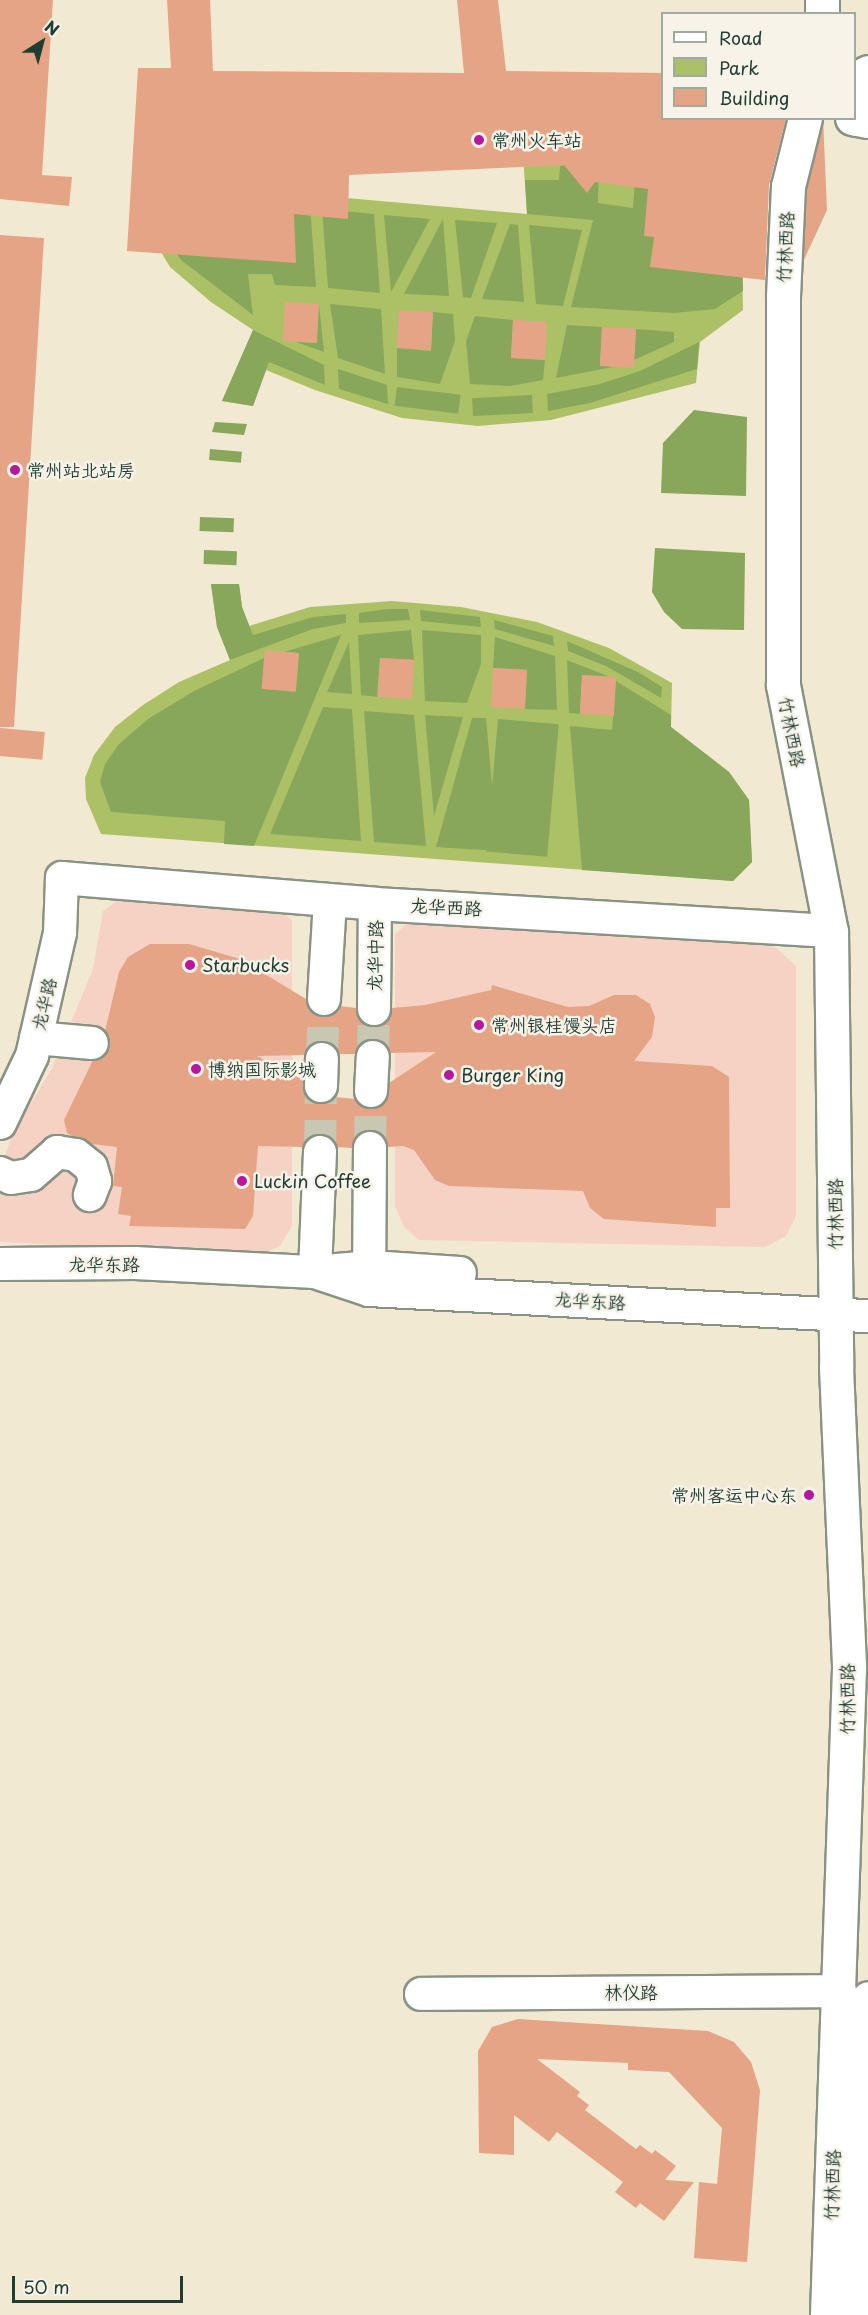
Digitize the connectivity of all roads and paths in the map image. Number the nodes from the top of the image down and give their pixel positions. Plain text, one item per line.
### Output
1 (868, 86) edge
2 (804, 120) edge
3 (859, 120) edge
4 (62, 878) joint
5 (330, 900) junction
6 (375, 904) junction
7 (831, 931) junction
8 (324, 999) tunnel mouth
9 (374, 1009) tunnel mouth
10 (36, 1038) junction
11 (92, 1043) dead end
12 (373, 1057) tunnel mouth
13 (371, 1091) tunnel mouth
14 (0, 1124) edge
15 (370, 1148) tunnel mouth
16 (320, 1152) tunnel mouth
17 (0, 1173) edge
18 (90, 1195) dead end
19 (0, 1264) edge
20 (315, 1272) junction
21 (370, 1279) junction
22 (868, 1298) edge
23 (835, 1306) junction
24 (868, 1317) edge
25 (422, 1994) dead end
26 (854, 1995) edge
27 (827, 2315) edge
28 (853, 2315) edge

1 - 3 street
2 - 7 main road, 竹林西路
4 - 5 street, 龙华西路
4 - 10 street, 龙华路
5 - 6 street, 龙华西路
5 - 8 street
6 - 7 street, 龙华西路
6 - 9 street, 龙华中路
7 - 23 main road, 竹林西路
10 - 11 street
10 - 14 street, 龙华路
12 - 13 street
15 - 21 street
16 - 20 street
17 - 18 street
19 - 20 street, 龙华东路
20 - 21 street, 龙华东路
21 - 23 street, 龙华东路
22 - 23 street, 龙华东路
23 - 24 street, 龙华东路
23 - 26 main road, 竹林西路
25 - 26 street, 林仪路
26 - 27 main road, 竹林西路
26 - 28 main road, 竹林西路

